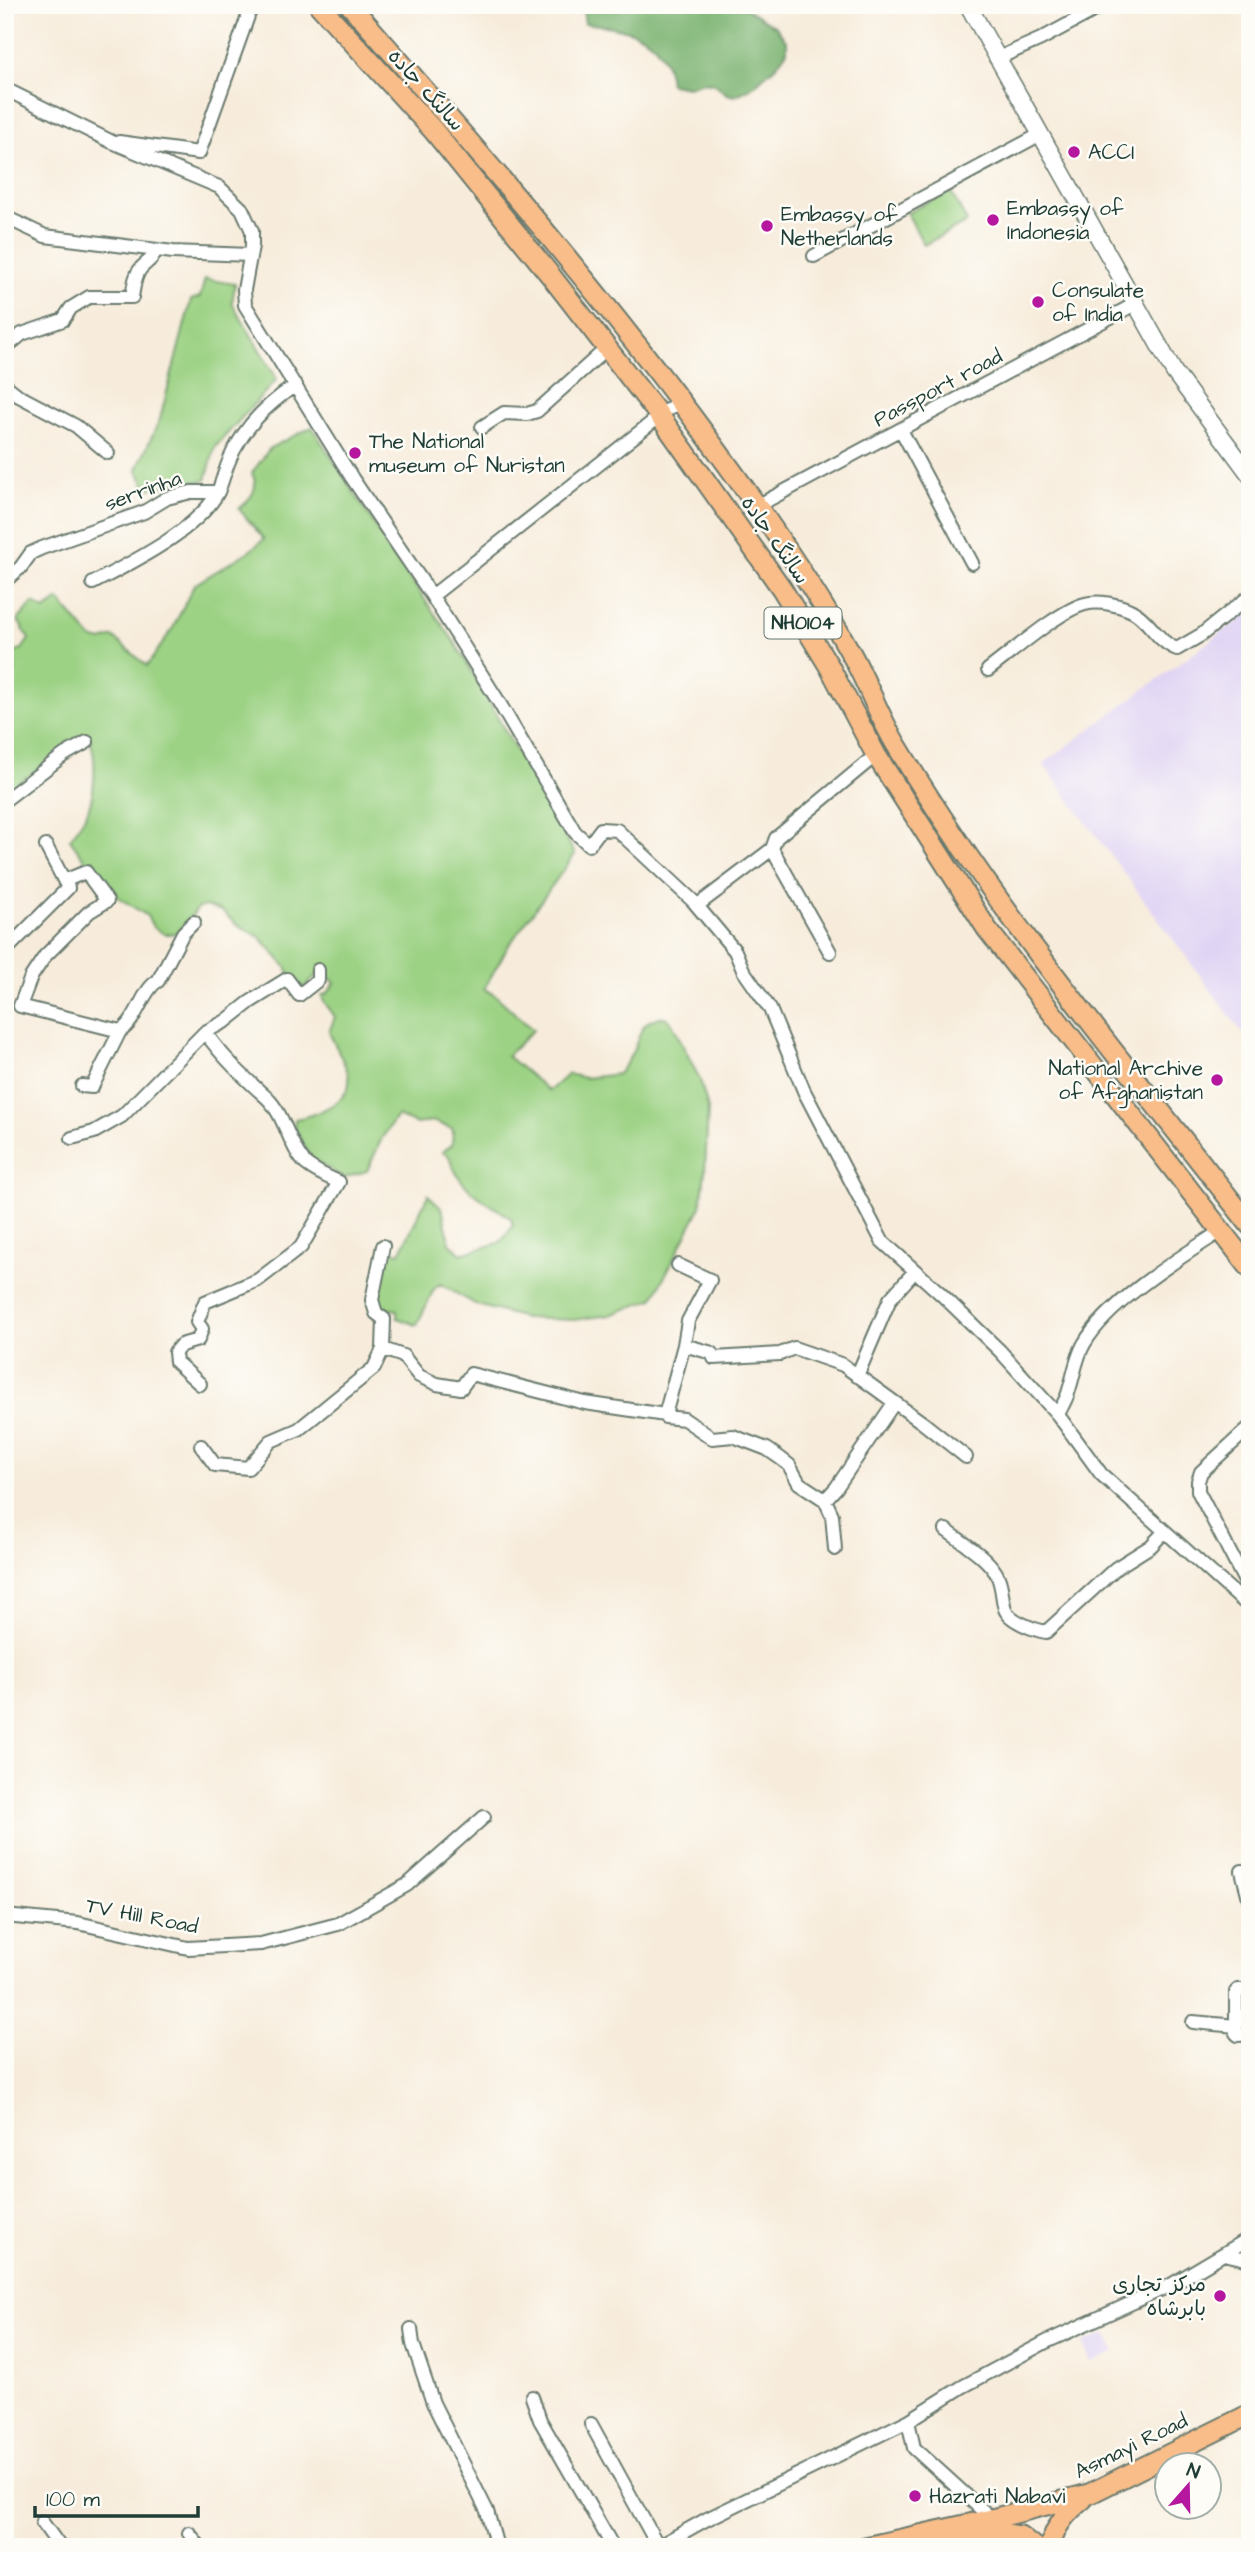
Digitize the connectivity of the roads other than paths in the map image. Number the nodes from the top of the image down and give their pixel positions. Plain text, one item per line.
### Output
1 (252, 5) edge
2 (319, 5) edge
3 (350, 5) edge
4 (968, 5) edge
5 (1104, 5) edge
6 (996, 59) junction
7 (5, 89) edge
8 (1041, 134) junction
9 (112, 142) junction
10 (5, 217) edge
11 (156, 250) junction
12 (250, 255) junction
13 (814, 256) dead end
14 (1137, 303) junction
15 (5, 348) edge
16 (607, 348) junction
17 (296, 384) junction
18 (5, 385) edge
19 (679, 401) junction
20 (659, 415) junction
21 (482, 427) dead end
22 (901, 430) junction
23 (108, 453) dead end
24 (1250, 475) edge
25 (218, 492) junction
26 (757, 506) junction
27 (972, 563) dead end
28 (5, 581) edge
29 (93, 583) dead end
30 (432, 596) junction
31 (1250, 596) edge
32 (988, 670) dead end
33 (88, 742) dead end
34 (876, 755) junction
35 (5, 800) edge
36 (46, 846) dead end
37 (772, 849) junction
38 (68, 888) junction
39 (693, 901) junction
40 (194, 922) dead end
41 (5, 951) edge
42 (831, 952) dead end
43 (318, 970) dead end
44 (120, 1031) junction
45 (205, 1032) junction
46 (1121, 1059) junction
47 (1100, 1075) junction
48 (82, 1086) dead end
49 (72, 1138) dead end
50 (1250, 1225) edge
51 (1221, 1231) junction
52 (383, 1246) dead end
53 (678, 1265) dead end
54 (1250, 1268) edge
55 (915, 1271) junction
56 (684, 1345) junction
57 (383, 1349) junction
58 (857, 1376) junction
59 (200, 1384) dead end
60 (894, 1403) junction
61 (665, 1415) junction
62 (1058, 1415) junction
63 (1250, 1427) edge
64 (201, 1446) dead end
65 (966, 1457) dead end
66 (825, 1500) junction
67 (946, 1531) dead end
68 (1165, 1531) junction
69 (835, 1549) dead end
70 (1250, 1591) edge
71 (1250, 1603) edge
72 (484, 1816) dead end
73 (1242, 1871) dead end
74 (1250, 1902) edge
75 (5, 1916) edge
76 (1250, 1990) edge
77 (1193, 2022) dead end
78 (1236, 2026) junction
79 (1250, 2034) edge
80 (1250, 2238) edge
81 (1224, 2254) junction
82 (1250, 2260) edge
83 (411, 2329) dead end
84 (532, 2397) dead end
85 (1250, 2414) edge
86 (908, 2421) junction
87 (590, 2424) dead end
88 (1089, 2494) junction
89 (992, 2519) junction
90 (42, 2522) dead end
91 (189, 2533) dead end
92 (658, 2546) edge
93 (60, 2547) edge
94 (200, 2547) edge
95 (497, 2547) edge
96 (613, 2547) edge
97 (865, 2547) edge
98 (939, 2547) edge
99 (1034, 2547) edge
100 (1050, 2547) edge

1 - 9 street
2 - 16 highway, سالنگ جاده / NH0104
3 - 19 highway, سالنگ جاده / NH0104
4 - 6 street
5 - 6 street
6 - 8 street
7 - 9 street
8 - 13 street
8 - 14 street
9 - 12 street
10 - 11 street
11 - 12 street
11 - 15 street
12 - 17 street
14 - 22 street, Passport road
14 - 24 street
16 - 20 highway, سالنگ جاده / NH0104
16 - 21 street
17 - 25 street
17 - 30 street
18 - 23 street
19 - 20 street
19 - 26 highway, سالنگ جاده / NH0104
20 - 30 street
20 - 34 highway, سالنگ جاده / NH0104
22 - 26 street, Passport road
22 - 27 street
25 - 28 street, serrinha
25 - 29 street
26 - 46 highway, سالنگ جاده / NH0104
30 - 39 street
31 - 32 street
33 - 35 street
34 - 37 street
34 - 47 highway, سالنگ جاده / NH0104
36 - 38 street
37 - 39 street
37 - 42 street
38 - 41 street
38 - 44 street
39 - 55 street
40 - 44 street
43 - 45 street
44 - 48 street
45 - 49 street
45 - 59 street
46 - 47 highway
46 - 50 highway, سالنگ جاده / NH0104
47 - 51 highway, سالنگ جاده / NH0104
51 - 54 highway, سالنگ جاده / NH0104
51 - 62 street
52 - 57 street
53 - 56 street
55 - 58 street
55 - 62 street
56 - 58 street
56 - 61 street
57 - 61 street
57 - 64 street
58 - 60 street
60 - 65 street
60 - 66 street
61 - 66 street
62 - 68 street
63 - 70 street
66 - 69 street
67 - 68 street
68 - 71 street
72 - 75 street, TV Hill Road
73 - 74 street
76 - 78 street
77 - 78 street
78 - 79 street
80 - 81 street
81 - 82 street
81 - 86 street
83 - 95 street
84 - 96 street
85 - 88 highway, Asmayi Road
86 - 89 street
86 - 92 street
87 - 92 street
88 - 89 highway, Asmayi Road
88 - 100 highway
89 - 97 highway, Asmayi Road
90 - 93 street
91 - 94 street
98 - 99 highway

